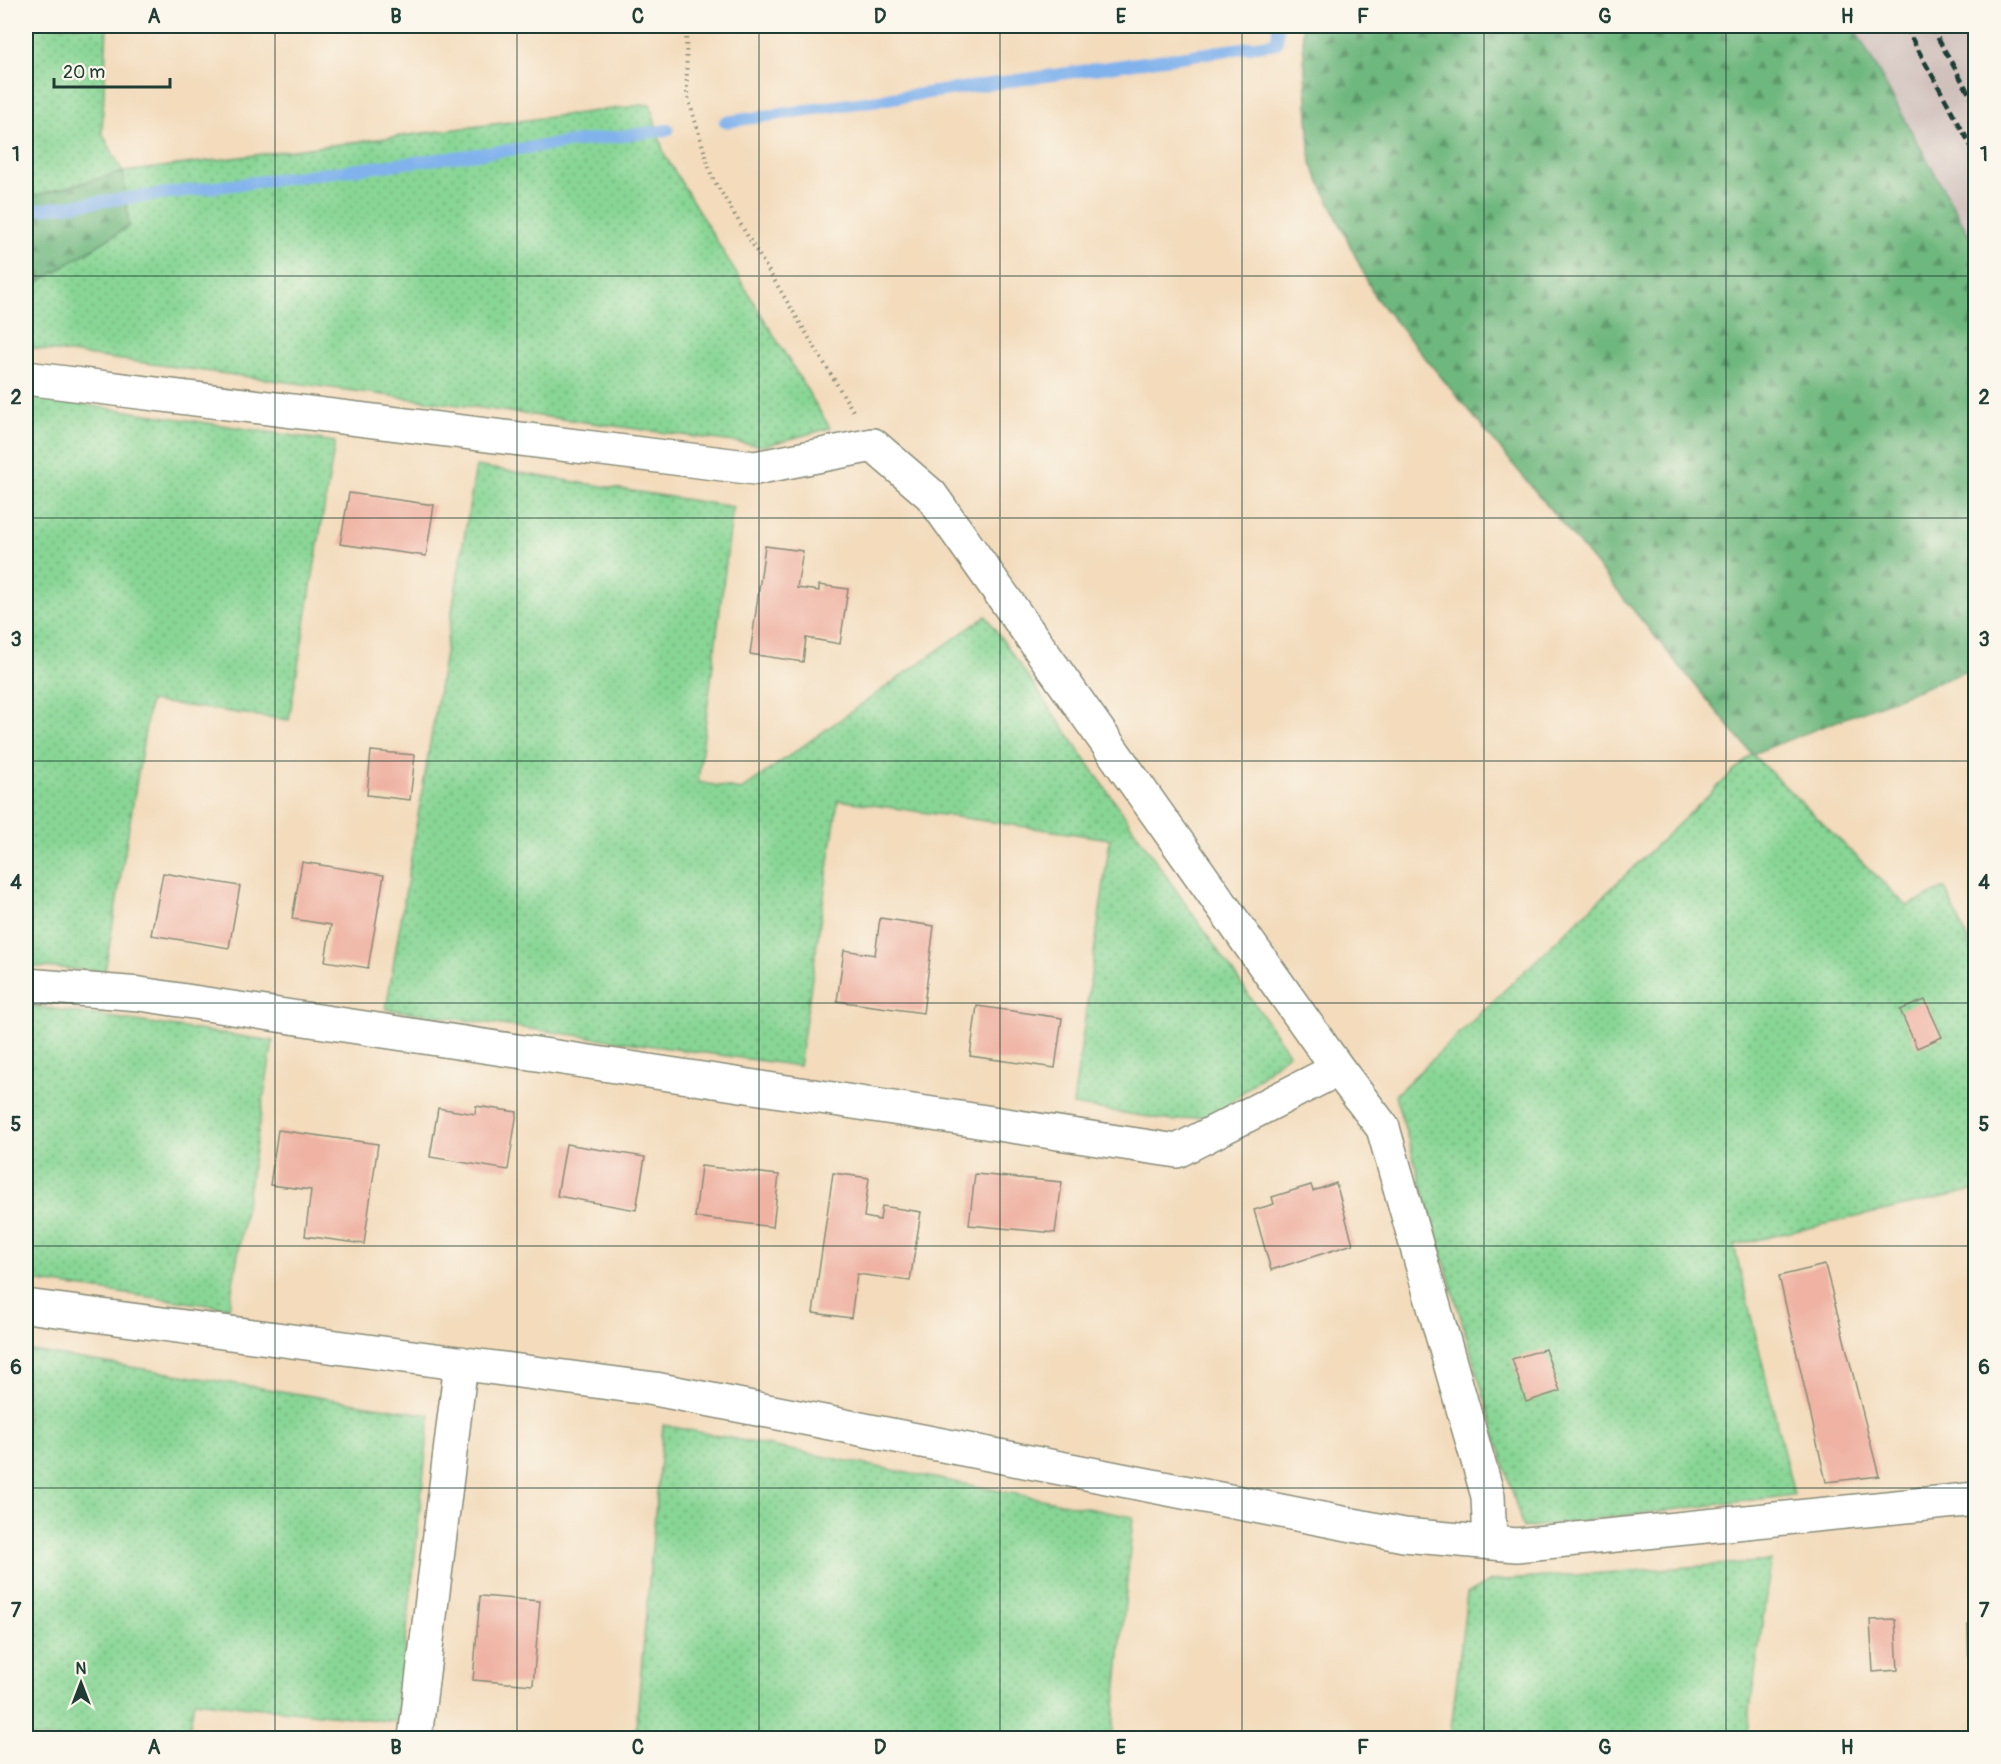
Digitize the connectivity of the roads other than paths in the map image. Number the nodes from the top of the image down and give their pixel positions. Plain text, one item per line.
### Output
1 (26, 378) edge
2 (26, 985) edge
3 (1338, 1069) junction
4 (26, 1306) edge
5 (461, 1363) junction
6 (1976, 1499) edge
7 (1490, 1543) junction
8 (415, 1738) edge

1 - 3 street
2 - 3 street
3 - 7 street
4 - 5 street
5 - 7 street
5 - 8 street
6 - 7 street

